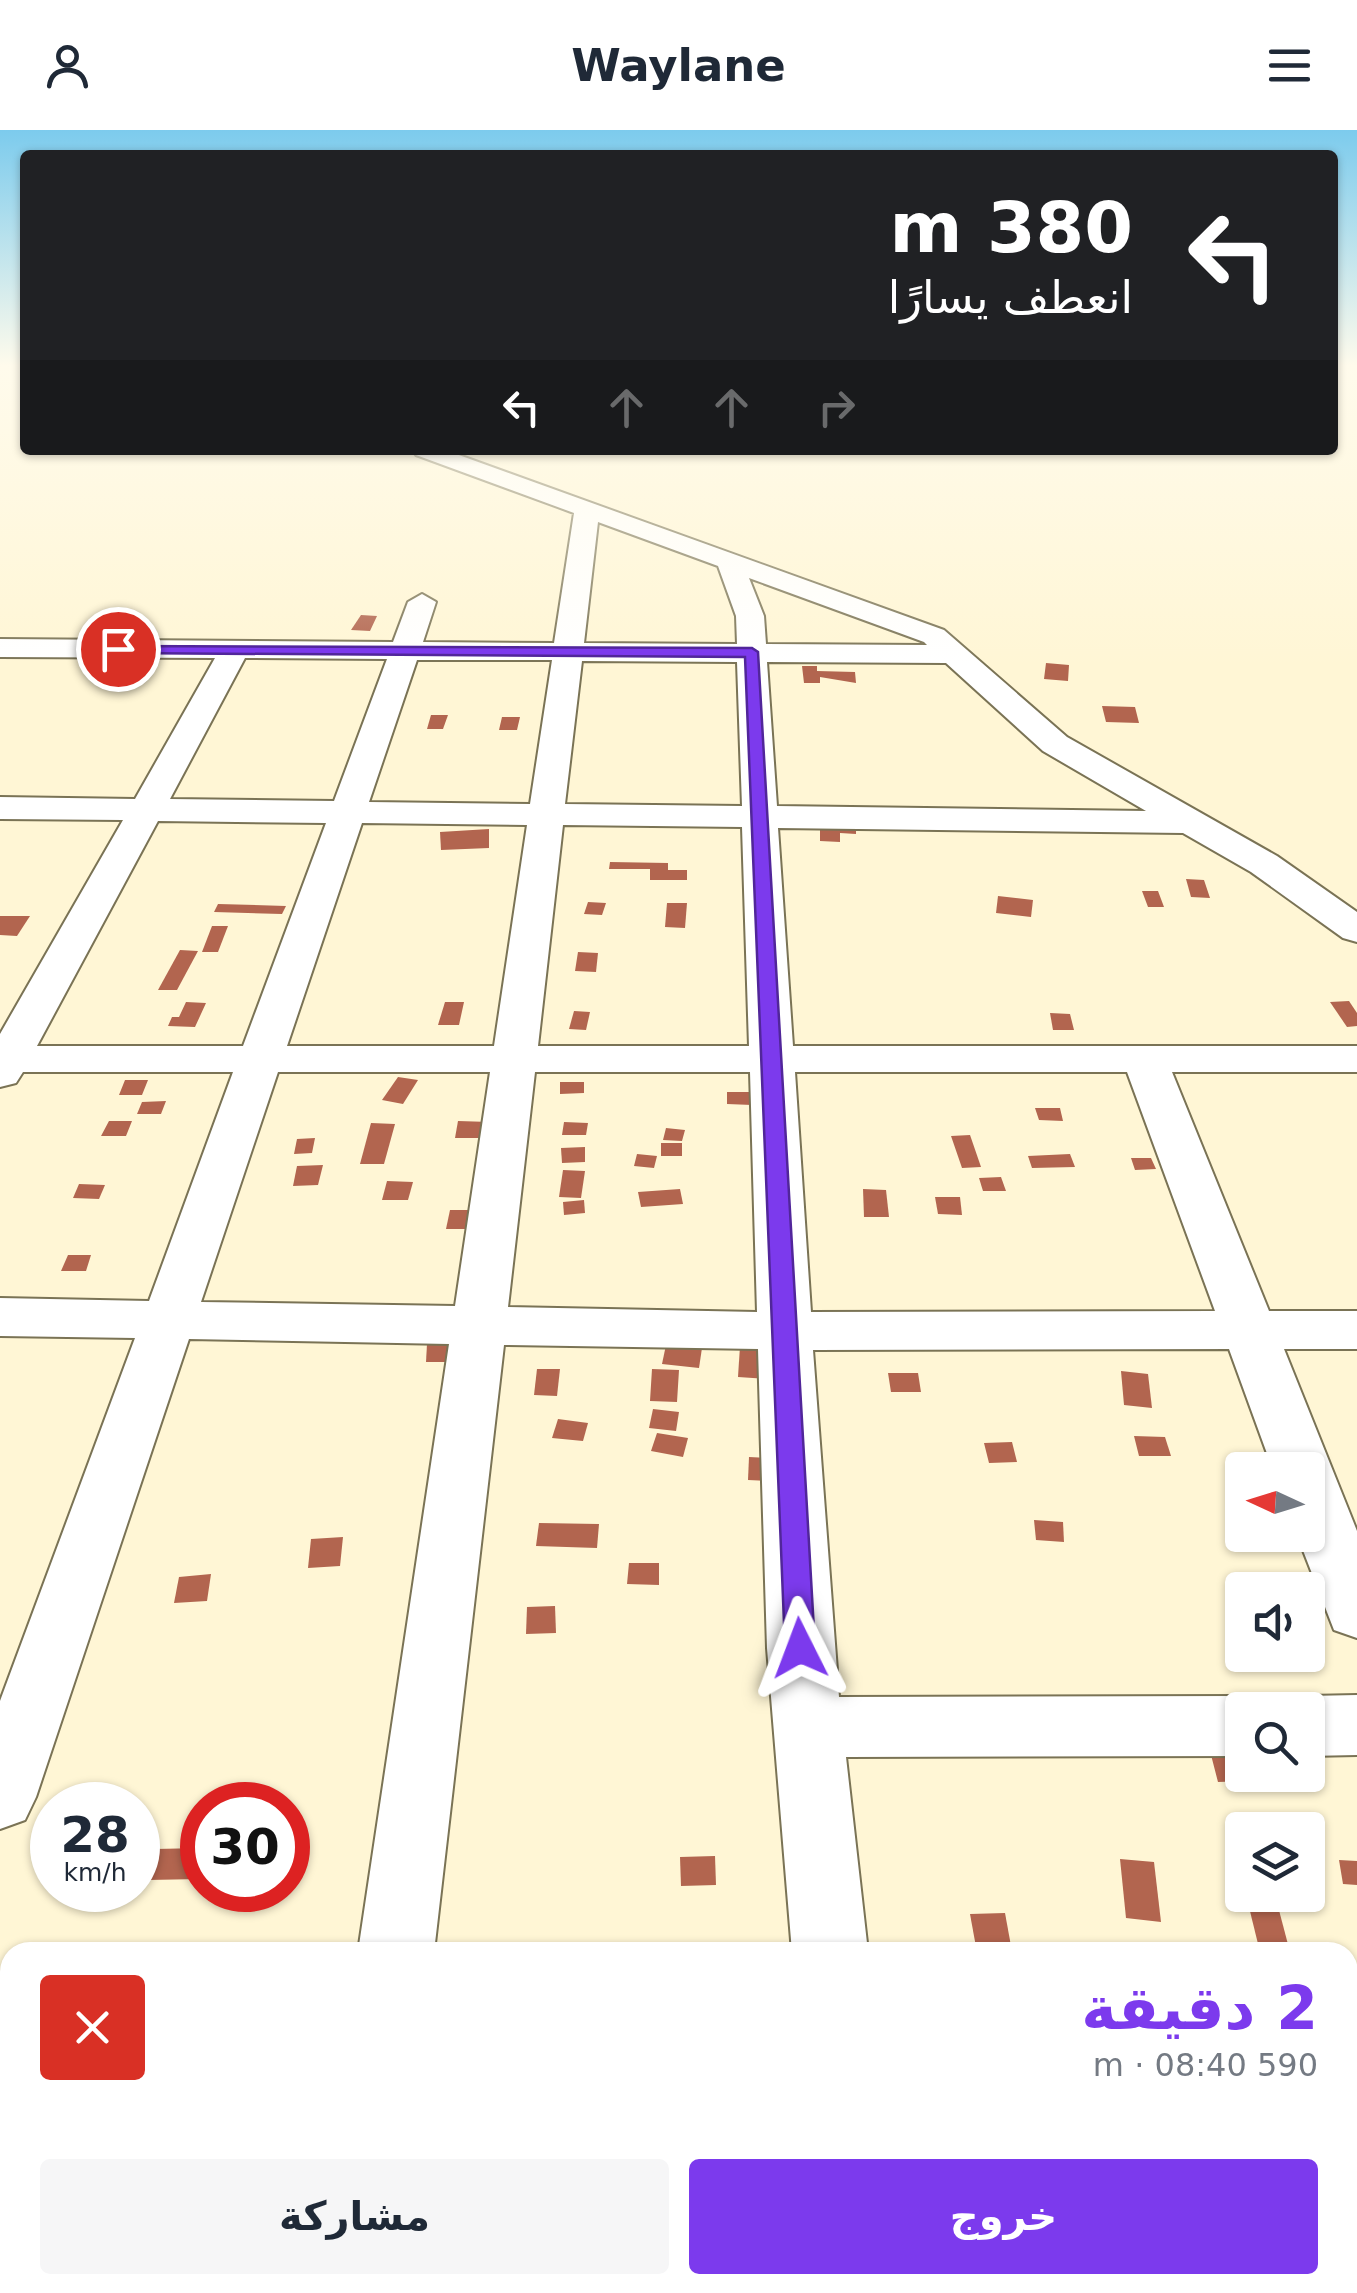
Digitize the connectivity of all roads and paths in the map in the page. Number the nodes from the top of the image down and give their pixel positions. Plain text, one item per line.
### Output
1 (466, 465) edge
2 (587, 508) junction
3 (729, 560) junction
4 (422, 602) dead end
5 (0, 648) edge
6 (236, 650) junction
7 (405, 650) junction
8 (568, 652) junction
9 (752, 652) junction
10 (954, 654) junction
11 (0, 808) edge
12 (146, 810) junction
13 (348, 813) junction
14 (546, 816) junction
15 (760, 819) junction
16 (1191, 822) junction
17 (1357, 930) edge
18 (260, 1060) junction
19 (514, 1060) junction
20 (771, 1060) junction
21 (1145, 1060) junction
22 (1357, 1060) edge
23 (3, 1064) edge
24 (0, 1317) edge
25 (168, 1320) junction
26 (479, 1326) junction
27 (1249, 1330) junction
28 (1357, 1330) edge
29 (784, 1331) junction
30 (1296, 1452) edge
31 (1325, 1527) edge
32 (1357, 1611) edge
33 (1357, 1725) edge
34 (1225, 1726) edge
35 (1325, 1726) edge
36 (808, 1727) junction
37 (0, 1797) edge
38 (397, 1942) edge
39 (829, 1942) edge

1 - 2 street
2 - 3 street
2 - 8 street
3 - 9 street
3 - 10 street
4 - 7 street
5 - 6 street
6 - 7 street
6 - 12 street
7 - 8 street
7 - 13 street
8 - 9 street
8 - 14 street
9 - 10 street
9 - 15 street
10 - 16 street
11 - 12 street
12 - 13 street
12 - 23 street
13 - 14 street
13 - 18 street
14 - 15 street
14 - 19 street
15 - 16 street
15 - 20 street
16 - 17 street
18 - 19 street
18 - 23 street
18 - 25 street
19 - 20 street
19 - 26 street
20 - 21 street
20 - 29 street
21 - 22 street
21 - 27 street
24 - 25 street
25 - 26 street
25 - 37 street
26 - 29 street
26 - 38 street
27 - 28 street
27 - 29 street
27 - 30 street
29 - 36 street
31 - 32 street
33 - 35 street
34 - 36 street
36 - 39 street

